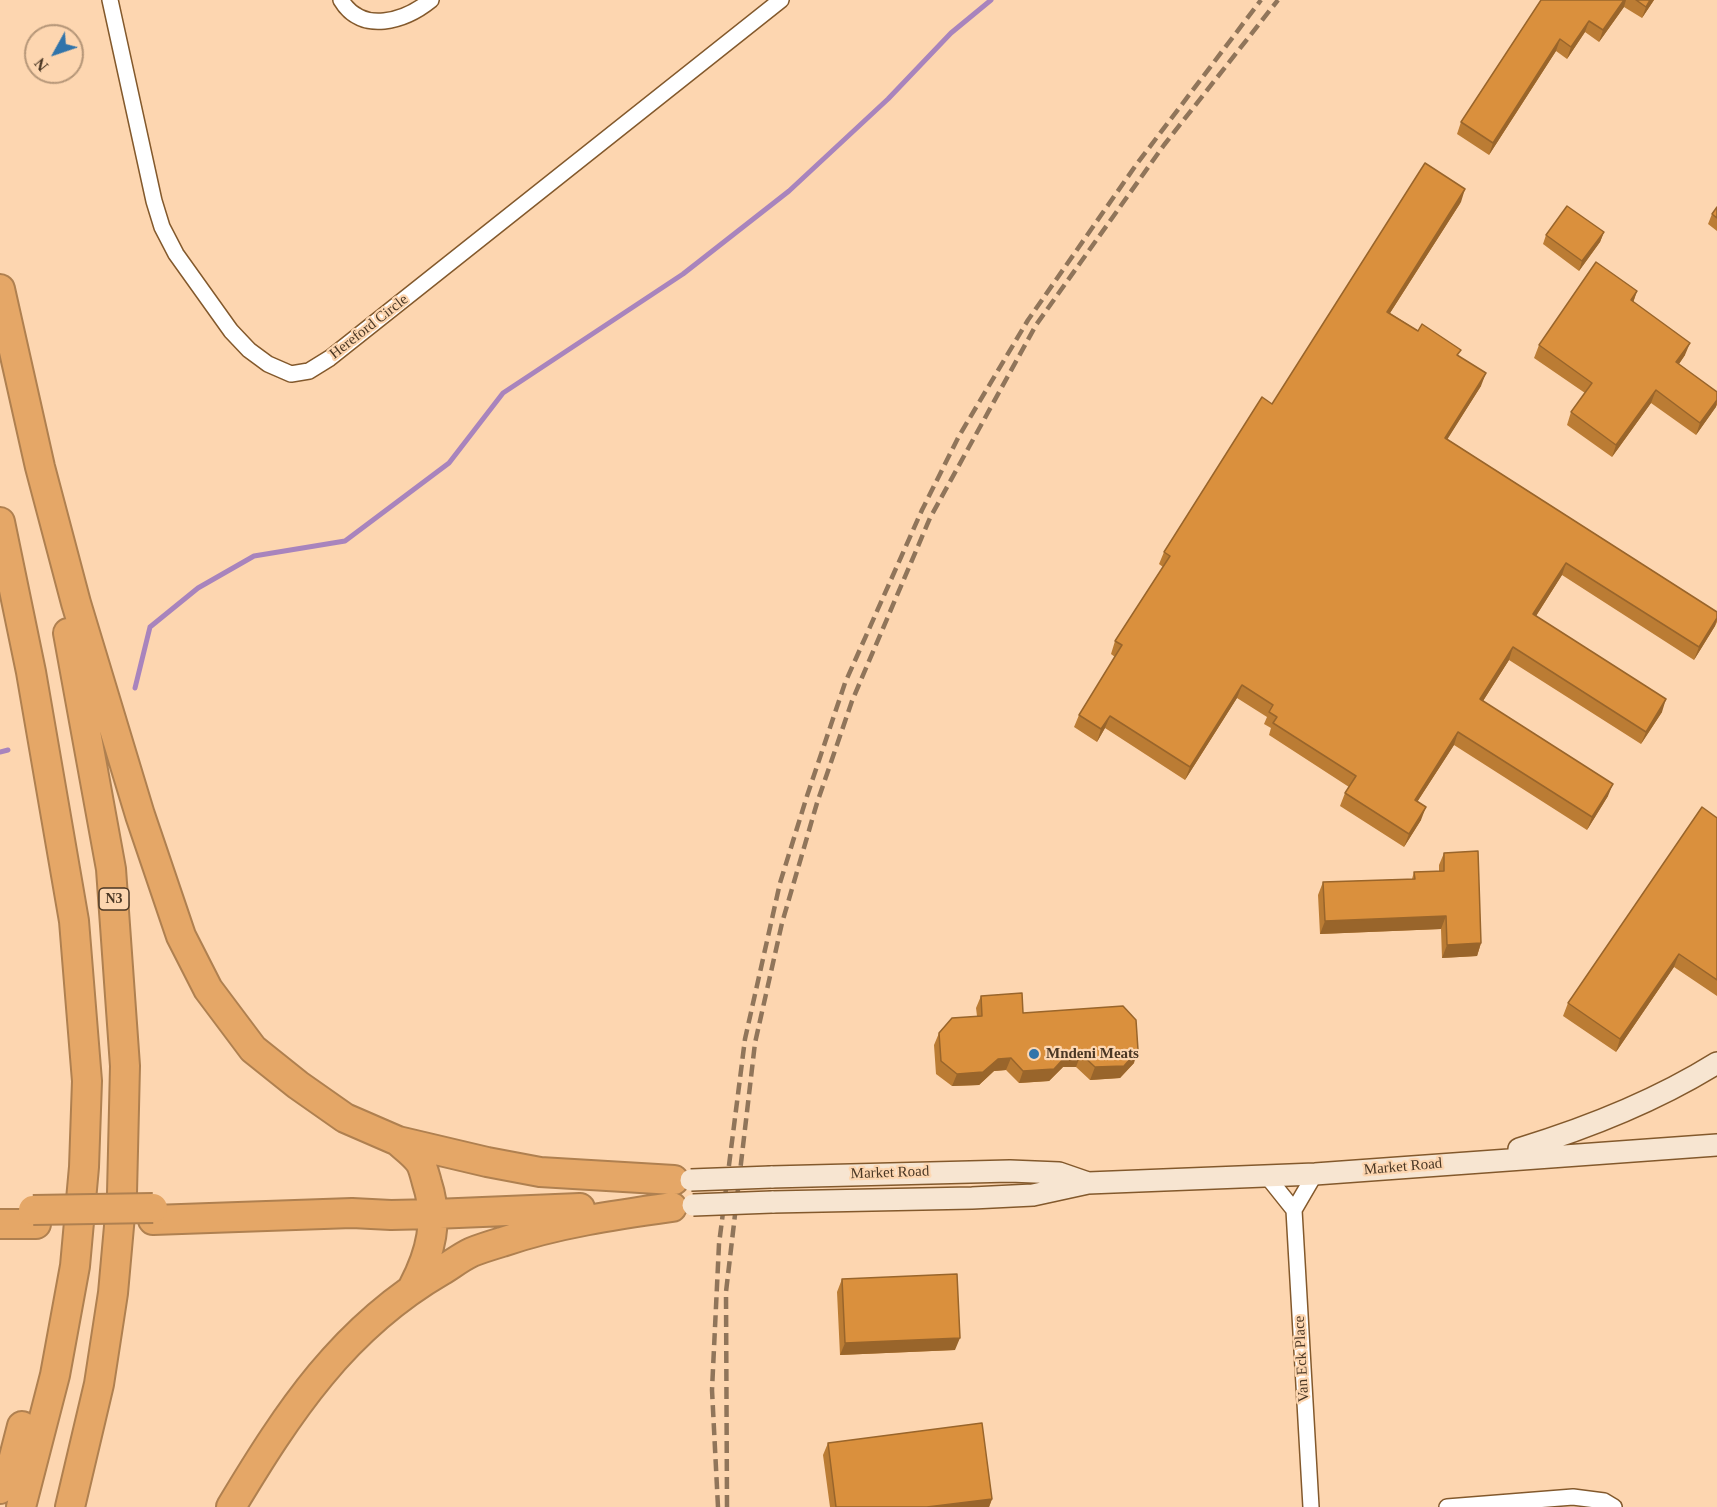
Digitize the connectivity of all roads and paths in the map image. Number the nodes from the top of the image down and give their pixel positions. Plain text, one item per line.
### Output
1 (110, 0) edge
2 (341, 0) edge
3 (431, 0) edge
4 (781, 0) edge
5 (0, 289) edge
6 (0, 296) edge
7 (0, 522) edge
8 (1717, 1063) edge
9 (398, 1141) junction
10 (1717, 1145) edge
11 (1478, 1161) junction
12 (84, 1167) junction
13 (1315, 1174) junction
14 (1266, 1175) junction
15 (1088, 1183) junction
16 (683, 1193) junction
17 (433, 1206) junction
18 (1294, 1210) junction
19 (0, 1212) edge
20 (153, 1214) junction
21 (34, 1217) junction
22 (0, 1224) edge
23 (413, 1287) junction
24 (0, 1489) edge
25 (21, 1507) edge
26 (70, 1507) edge
27 (231, 1507) edge
28 (1311, 1507) edge
29 (1447, 1507) edge
30 (1614, 1507) edge

1 - 4 street, Hereford Circle
2 - 3 street
5 - 9 highway
6 - 26 highway, N3
7 - 12 highway
8 - 11 street
9 - 16 highway
9 - 17 highway
10 - 11 street, Market Road
11 - 13 street, Market Road
12 - 24 highway
12 - 25 highway
13 - 14 street, Market Road
13 - 18 street
14 - 15 street, Market Road
14 - 18 street
15 - 16 street, Market Road, bridge
15 - 16 street, Market Road, bridge
16 - 17 highway
16 - 23 highway
17 - 20 highway
17 - 20 highway
17 - 23 highway
18 - 28 street, Van Eck Place
19 - 21 highway
20 - 21 highway
21 - 22 highway
23 - 27 highway
29 - 30 street

